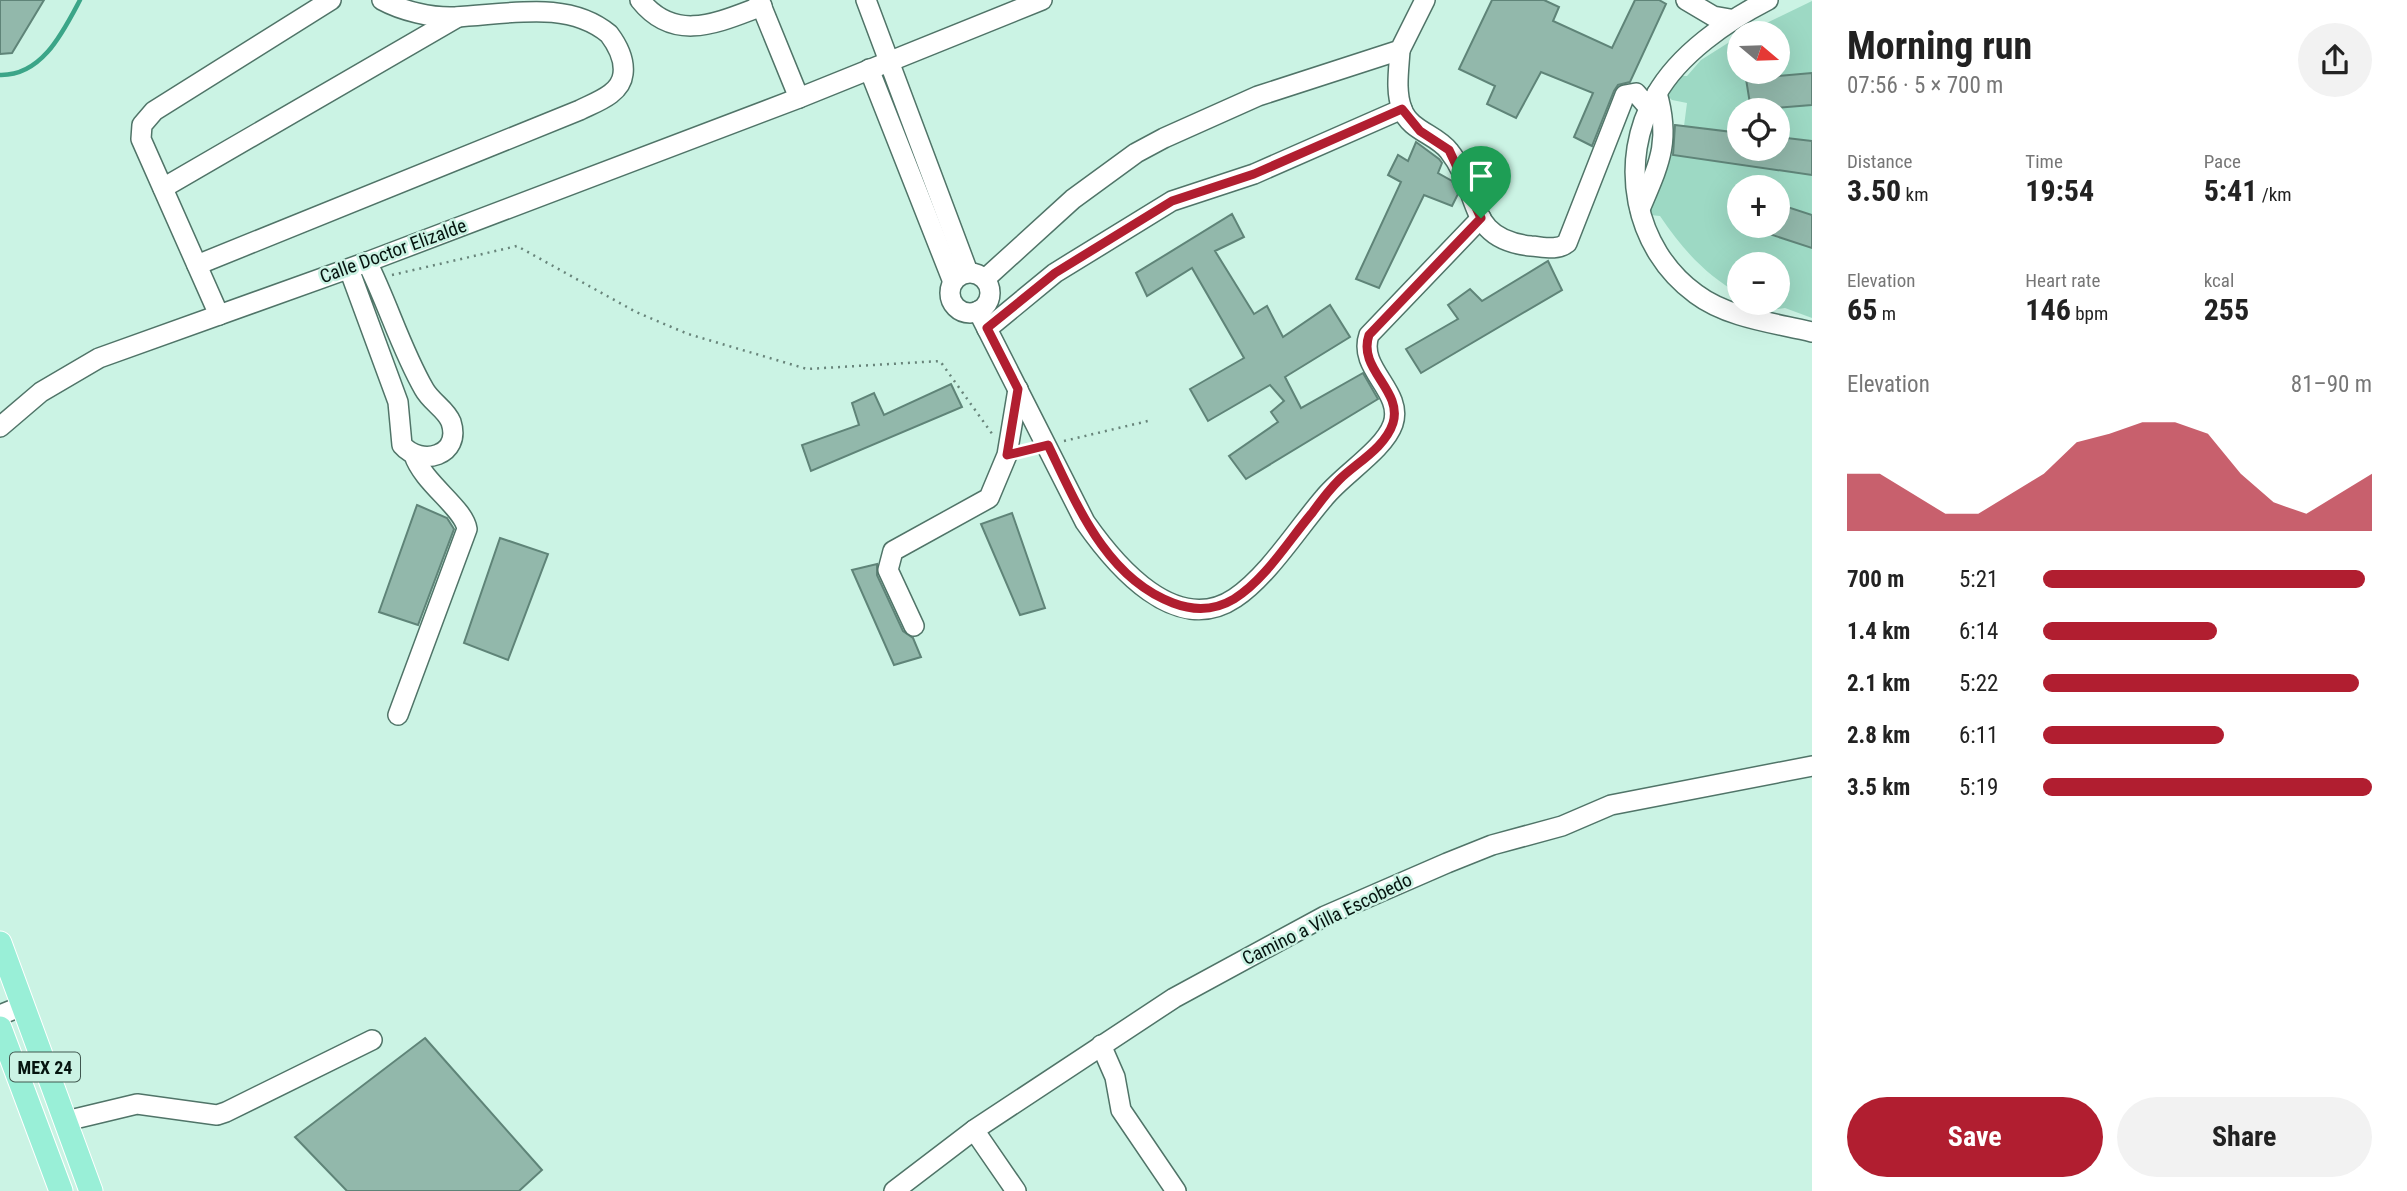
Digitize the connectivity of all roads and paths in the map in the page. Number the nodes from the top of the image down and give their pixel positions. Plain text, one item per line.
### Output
1 (331, 0) edge
2 (382, 0) edge
3 (640, 0) edge
4 (866, 0) edge
5 (1042, 0) edge
6 (1425, 0) edge
7 (1686, 0) edge
8 (1768, 0) edge
9 (760, 3) edge
10 (458, 17) junction
11 (1730, 19) junction
12 (1400, 50) junction
13 (888, 62) junction
14 (869, 69) junction
15 (799, 98) junction
16 (1653, 100) junction
17 (1402, 109) junction
18 (163, 188) junction
19 (1481, 218) junction
20 (197, 265) junction
21 (364, 270) junction
22 (969, 278) junction
23 (219, 315) junction
24 (983, 320) junction
25 (1812, 332) edge
26 (399, 337) junction
27 (378, 346) junction
28 (417, 375) junction
29 (392, 385) junction
30 (1018, 389) junction
31 (1148, 421) dead end
32 (0, 427) edge
33 (1048, 445) junction
34 (414, 455) junction
35 (1007, 455) junction
36 (914, 626) dead end
37 (398, 715) dead end
38 (1812, 766) edge
39 (0, 943) edge
40 (22, 1006) junction
41 (0, 1015) edge
42 (0, 1028) edge
43 (372, 1040) dead end
44 (1101, 1045) junction
45 (66, 1121) junction
46 (974, 1130) junction
47 (61, 1191) edge
48 (91, 1191) edge
49 (894, 1191) edge
50 (1016, 1191) edge
51 (1176, 1191) edge

1 - 18 street
2 - 10 street
3 - 9 street
4 - 13 street
5 - 13 street, Calle Doctor Elizalde
6 - 12 street
7 - 11 street
8 - 11 street
9 - 15 street
10 - 18 street
10 - 20 street
11 - 16 street
12 - 17 street
12 - 22 street
13 - 14 street, Calle Doctor Elizalde
13 - 22 street
14 - 15 street, Calle Doctor Elizalde
14 - 22 street
15 - 21 street, Calle Doctor Elizalde
16 - 19 street
16 - 25 street
17 - 19 street
17 - 24 street
18 - 20 street
19 - 33 street
20 - 23 street
21 - 23 street, Calle Doctor Elizalde
21 - 26 street
21 - 27 street
21 - 35 path
22 - 24 street
22 - 24 street
23 - 32 street, Calle Doctor Elizalde
24 - 30 street
26 - 27 street
26 - 28 street
27 - 29 street
28 - 29 street
28 - 34 street
29 - 34 street
30 - 33 street
30 - 35 street
31 - 33 path
34 - 37 street
35 - 36 street
38 - 44 street, Camino a Villa Escobedo
39 - 40 main road, MEX 24
40 - 41 street
40 - 45 main road, MEX 24
42 - 47 main road, MEX 24
43 - 45 street
44 - 46 street, Camino a Villa Escobedo
44 - 51 street
45 - 48 main road, MEX 24
46 - 49 street, Camino a Villa Escobedo
46 - 50 street

